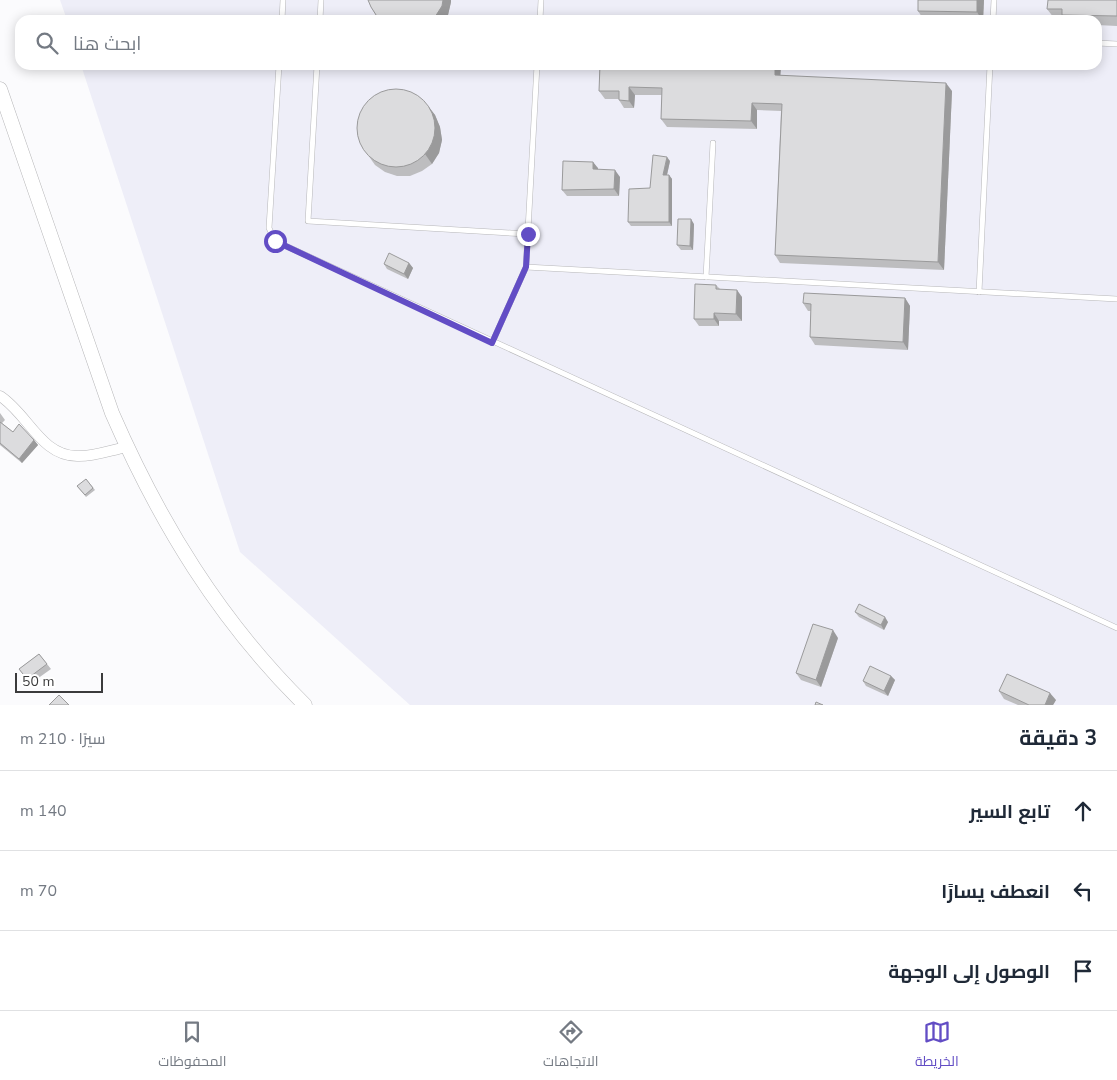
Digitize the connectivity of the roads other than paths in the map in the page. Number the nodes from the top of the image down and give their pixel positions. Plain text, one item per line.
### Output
1 (283, 0) edge
2 (321, 0) edge
3 (541, 0) edge
4 (994, 0) edge
5 (282, 15) edge
6 (320, 15) edge
7 (540, 15) edge
8 (992, 15) edge
9 (1102, 43) edge
10 (1117, 44) edge
11 (279, 70) edge
12 (317, 70) edge
13 (537, 70) edge
14 (990, 70) edge
15 (0, 89) edge
16 (713, 143) dead end
17 (528, 234) junction
18 (526, 267) junction
19 (706, 277) junction
20 (979, 292) junction
21 (1117, 300) edge
22 (492, 343) junction
23 (0, 396) edge
24 (127, 447) junction
25 (1117, 628) edge
26 (305, 705) edge

1 - 5 lane
2 - 6 lane
3 - 7 lane
4 - 8 lane
9 - 10 lane
11 - 22 lane
12 - 17 lane
13 - 17 lane
14 - 20 lane
15 - 24 main road
16 - 19 lane
17 - 18 lane
18 - 19 lane
18 - 22 lane
19 - 20 lane
20 - 21 lane
22 - 25 lane
23 - 24 street
24 - 26 main road

